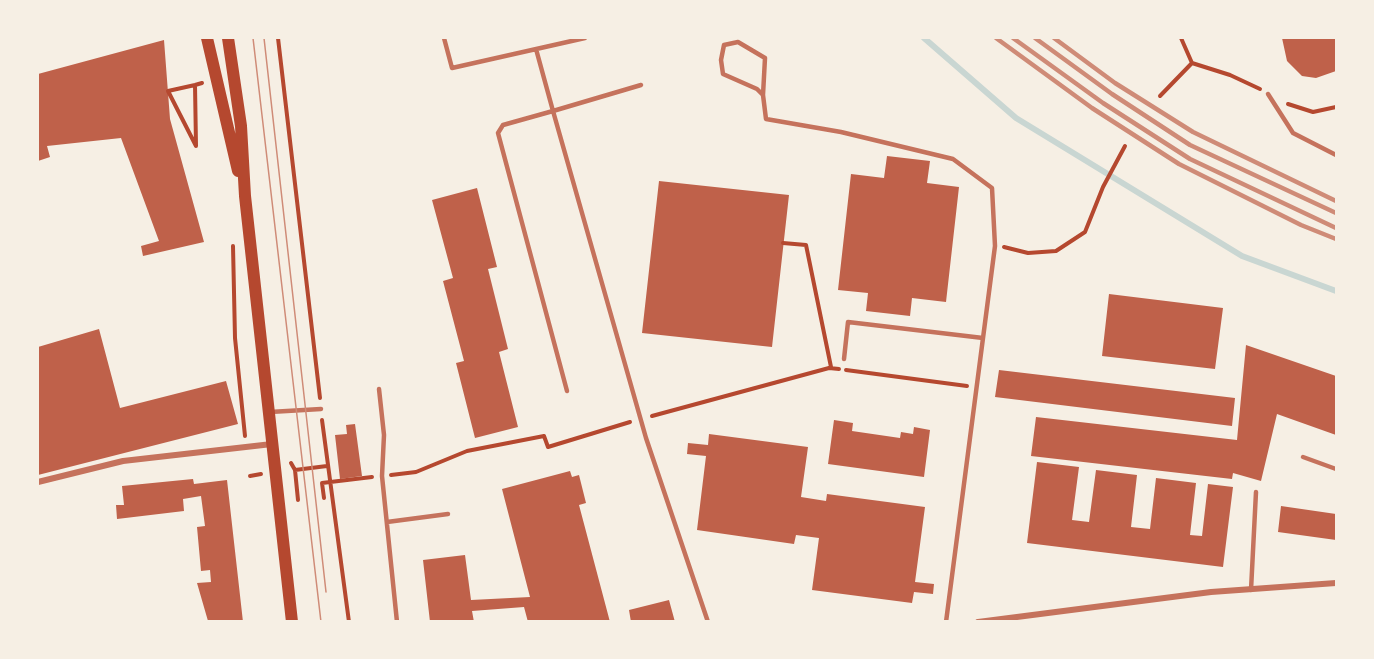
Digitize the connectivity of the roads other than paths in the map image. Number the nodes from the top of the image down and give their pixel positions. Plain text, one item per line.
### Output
1 (207, 38) edge
2 (444, 38) edge
3 (585, 38) edge
4 (229, 39) edge
5 (536, 49) junction
6 (640, 85) dead end
7 (1268, 94) dead end
8 (763, 95) junction
9 (553, 111) junction
10 (1336, 155) edge
11 (245, 196) junction
12 (983, 338) junction
13 (844, 359) dead end
14 (379, 389) dead end
15 (567, 392) dead end
16 (321, 410) road end
17 (269, 412) junction
18 (272, 444) junction
19 (1303, 457) dead end
20 (1336, 469) edge
21 (38, 482) edge
22 (1256, 492) dead end
23 (448, 514) dead end
24 (387, 522) junction
25 (1336, 584) edge
26 (1251, 590) junction
27 (292, 621) edge
28 (398, 621) edge
29 (708, 621) edge
30 (946, 621) edge
31 (978, 621) edge

1 - 11 main road
2 - 5 lane
3 - 5 lane
4 - 11 main road
5 - 9 lane
6 - 9 lane
7 - 10 lane
8 - 8 lane
8 - 12 lane
9 - 15 lane
9 - 29 lane
11 - 17 main road
12 - 13 lane
12 - 30 lane
14 - 24 lane
16 - 17 lane
17 - 18 main road
18 - 21 street
18 - 27 main road
19 - 20 lane
22 - 26 lane
23 - 24 lane
24 - 28 lane
25 - 26 street
26 - 31 street

